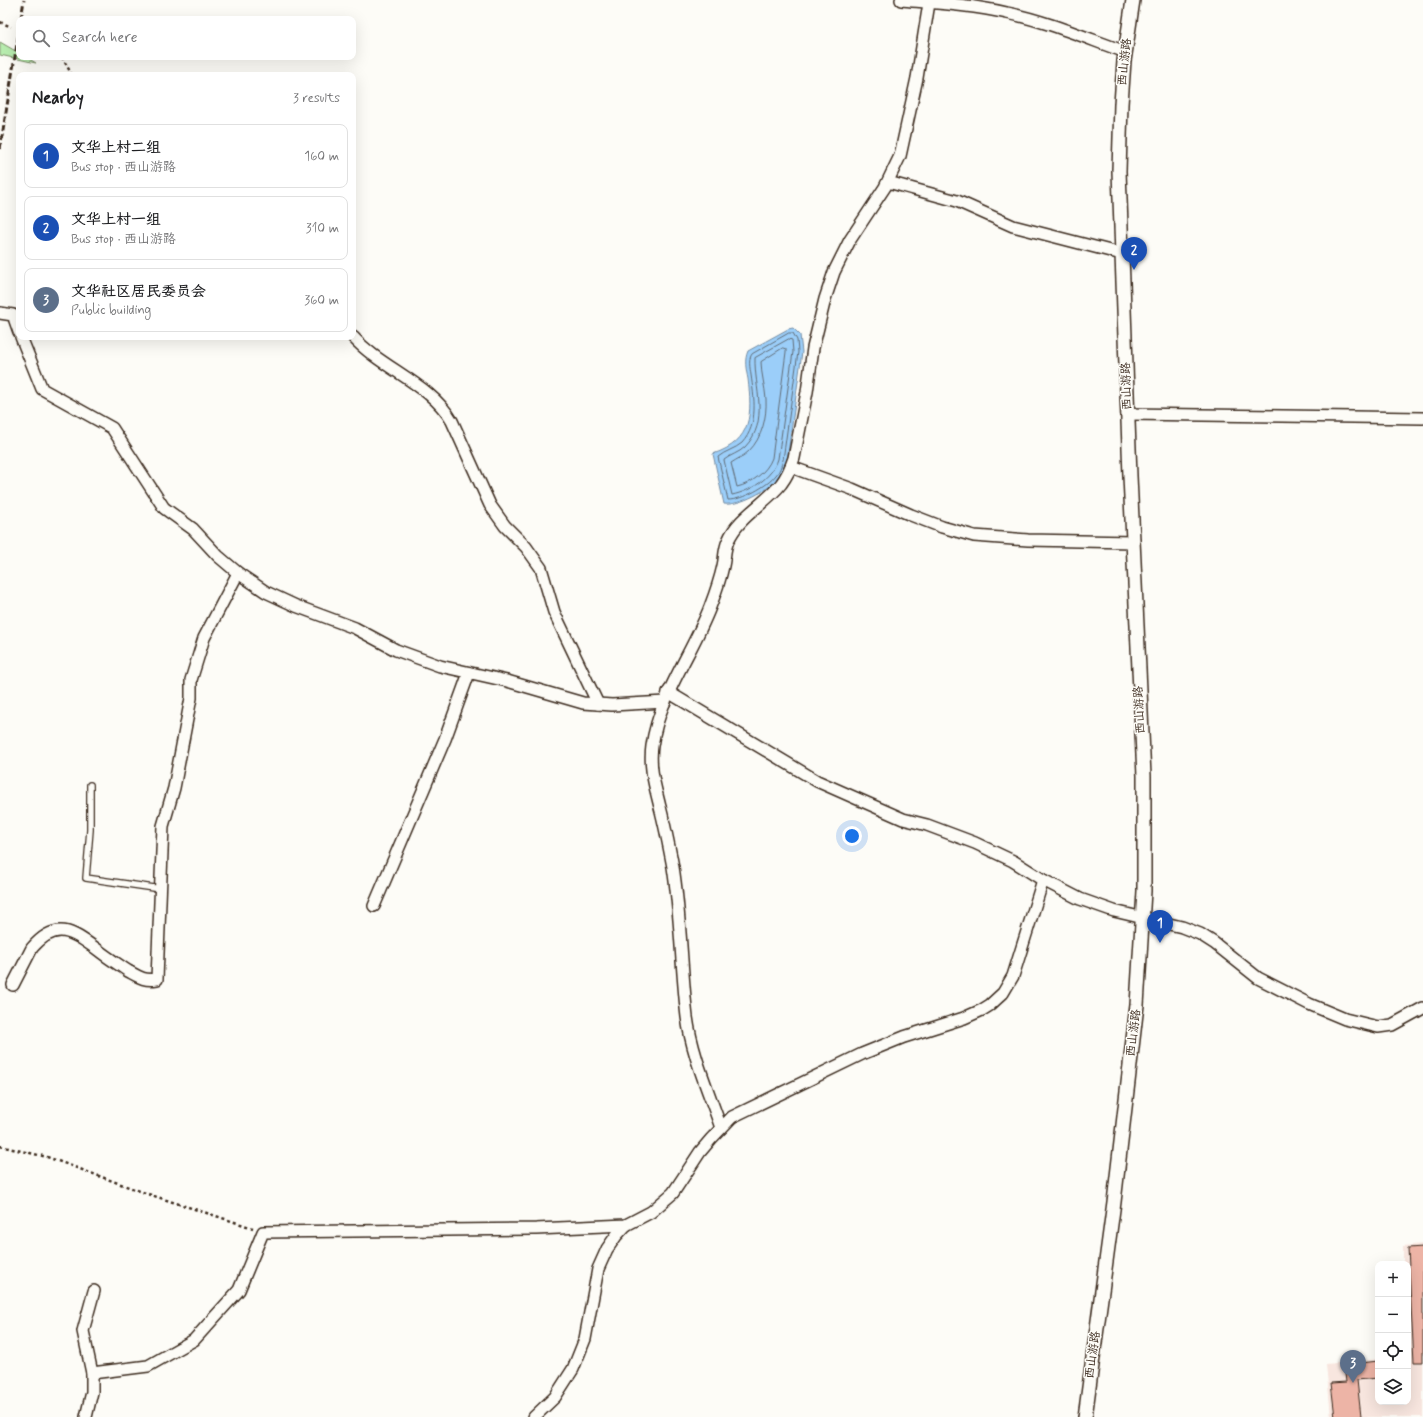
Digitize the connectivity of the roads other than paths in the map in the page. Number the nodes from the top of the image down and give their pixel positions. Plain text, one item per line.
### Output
1 (901, 0) edge
2 (1133, 0) edge
3 (929, 2) junction
4 (1126, 52) junction
5 (888, 182) junction
6 (1122, 254) junction
7 (0, 312) edge
8 (16, 324) edge
9 (22, 340) edge
10 (356, 340) edge
11 (1128, 414) junction
12 (1423, 418) edge
13 (791, 467) junction
14 (1133, 542) junction
15 (238, 573) junction
16 (469, 674) junction
17 (666, 697) junction
18 (598, 704) junction
19 (90, 785) dead end
20 (1043, 880) junction
21 (161, 889) junction
22 (374, 906) dead end
23 (1143, 917) junction
24 (13, 985) dead end
25 (1423, 1008) edge
26 (721, 1128) junction
27 (626, 1225) junction
28 (94, 1290) dead end
29 (92, 1373) junction
30 (86, 1417) edge
31 (534, 1417) edge
32 (1085, 1417) edge

1 - 3 street
2 - 4 street, 西山游路
3 - 4 street
3 - 5 street
4 - 6 street, 西山游路
5 - 6 street
5 - 13 street
6 - 11 street, 西山游路
7 - 8 street
9 - 15 street
10 - 18 street
11 - 12 street
11 - 14 street, 西山游路
13 - 14 street
13 - 17 street
14 - 23 street, 西山游路
15 - 16 street
15 - 21 street
16 - 18 street
16 - 22 street
17 - 18 street
17 - 20 street
17 - 26 street
19 - 21 lane
20 - 23 street
20 - 26 street
21 - 24 street
23 - 25 street
23 - 32 street, 西山游路
26 - 27 street
27 - 29 street
27 - 31 street
28 - 29 street
29 - 30 street

